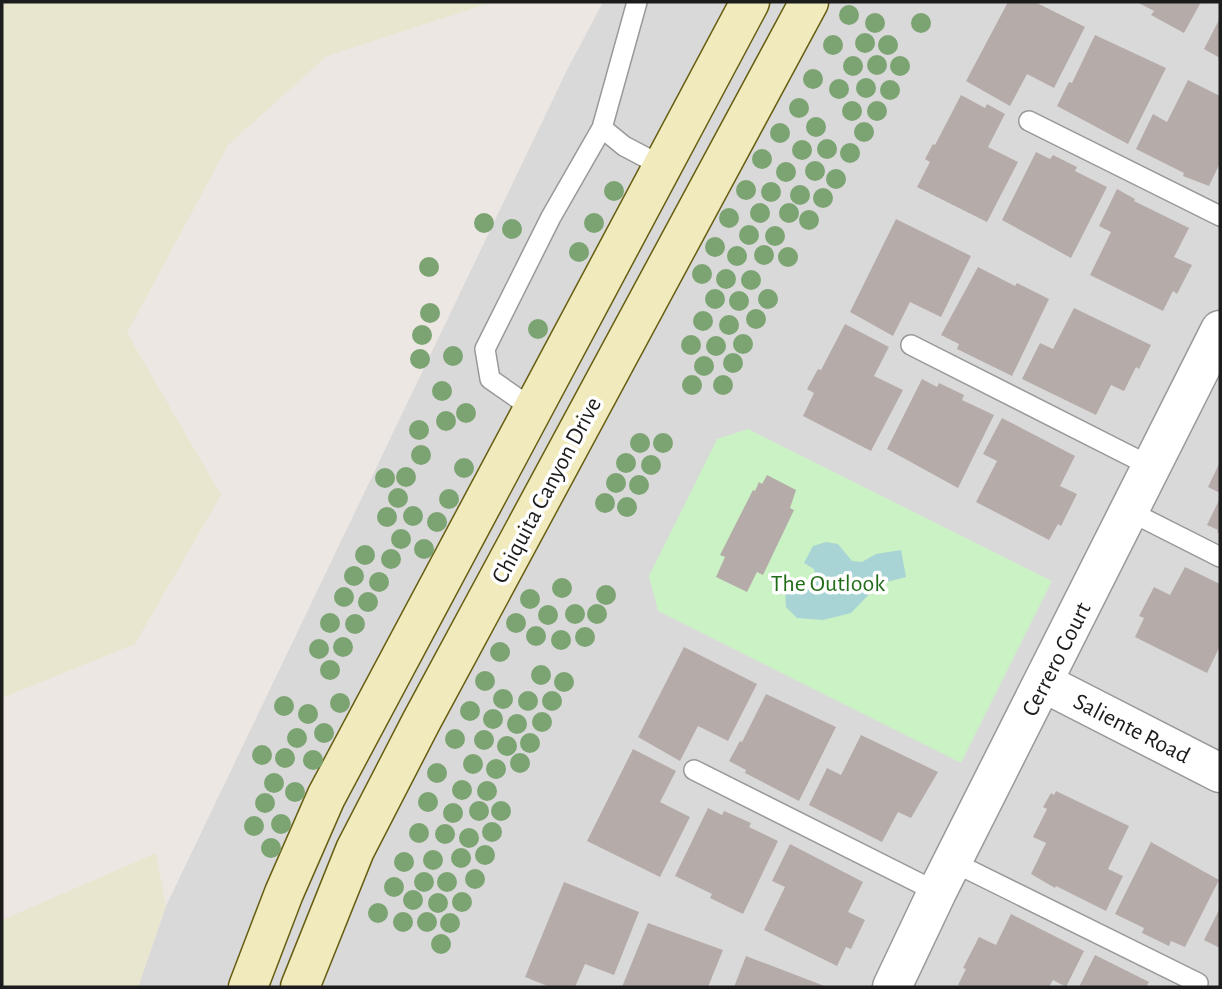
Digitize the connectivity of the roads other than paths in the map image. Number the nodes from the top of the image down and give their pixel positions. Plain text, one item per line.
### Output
1 (637, 2) edge
2 (750, 2) edge
3 (809, 2) edge
4 (1029, 121) dead end
5 (602, 128) junction
6 (662, 166) junction
7 (1220, 216) edge
8 (1220, 330) edge
9 (911, 345) dead end
10 (533, 409) junction
11 (1152, 467) junction
12 (1129, 511) junction
13 (1220, 557) edge
14 (1044, 683) junction
15 (694, 770) dead end
16 (1220, 773) edge
17 (945, 877) junction
18 (1198, 983) dead end
19 (248, 987) edge
20 (300, 987) edge
21 (892, 987) edge

1 - 5 lane
2 - 6 main road, Chiquita Canyon Drive
3 - 20 main road, Chiquita Canyon Drive
4 - 7 lane
5 - 6 lane
5 - 10 lane
6 - 10 main road, Chiquita Canyon Drive
8 - 11 street, Cerrero Court
9 - 11 lane
10 - 19 main road, Chiquita Canyon Drive
11 - 12 street, Cerrero Court
12 - 13 lane
12 - 14 street, Cerrero Court
14 - 16 street, Saliente Road
14 - 17 street, Cerrero Court
15 - 17 lane
17 - 18 lane
17 - 21 street, Cerrero Court

